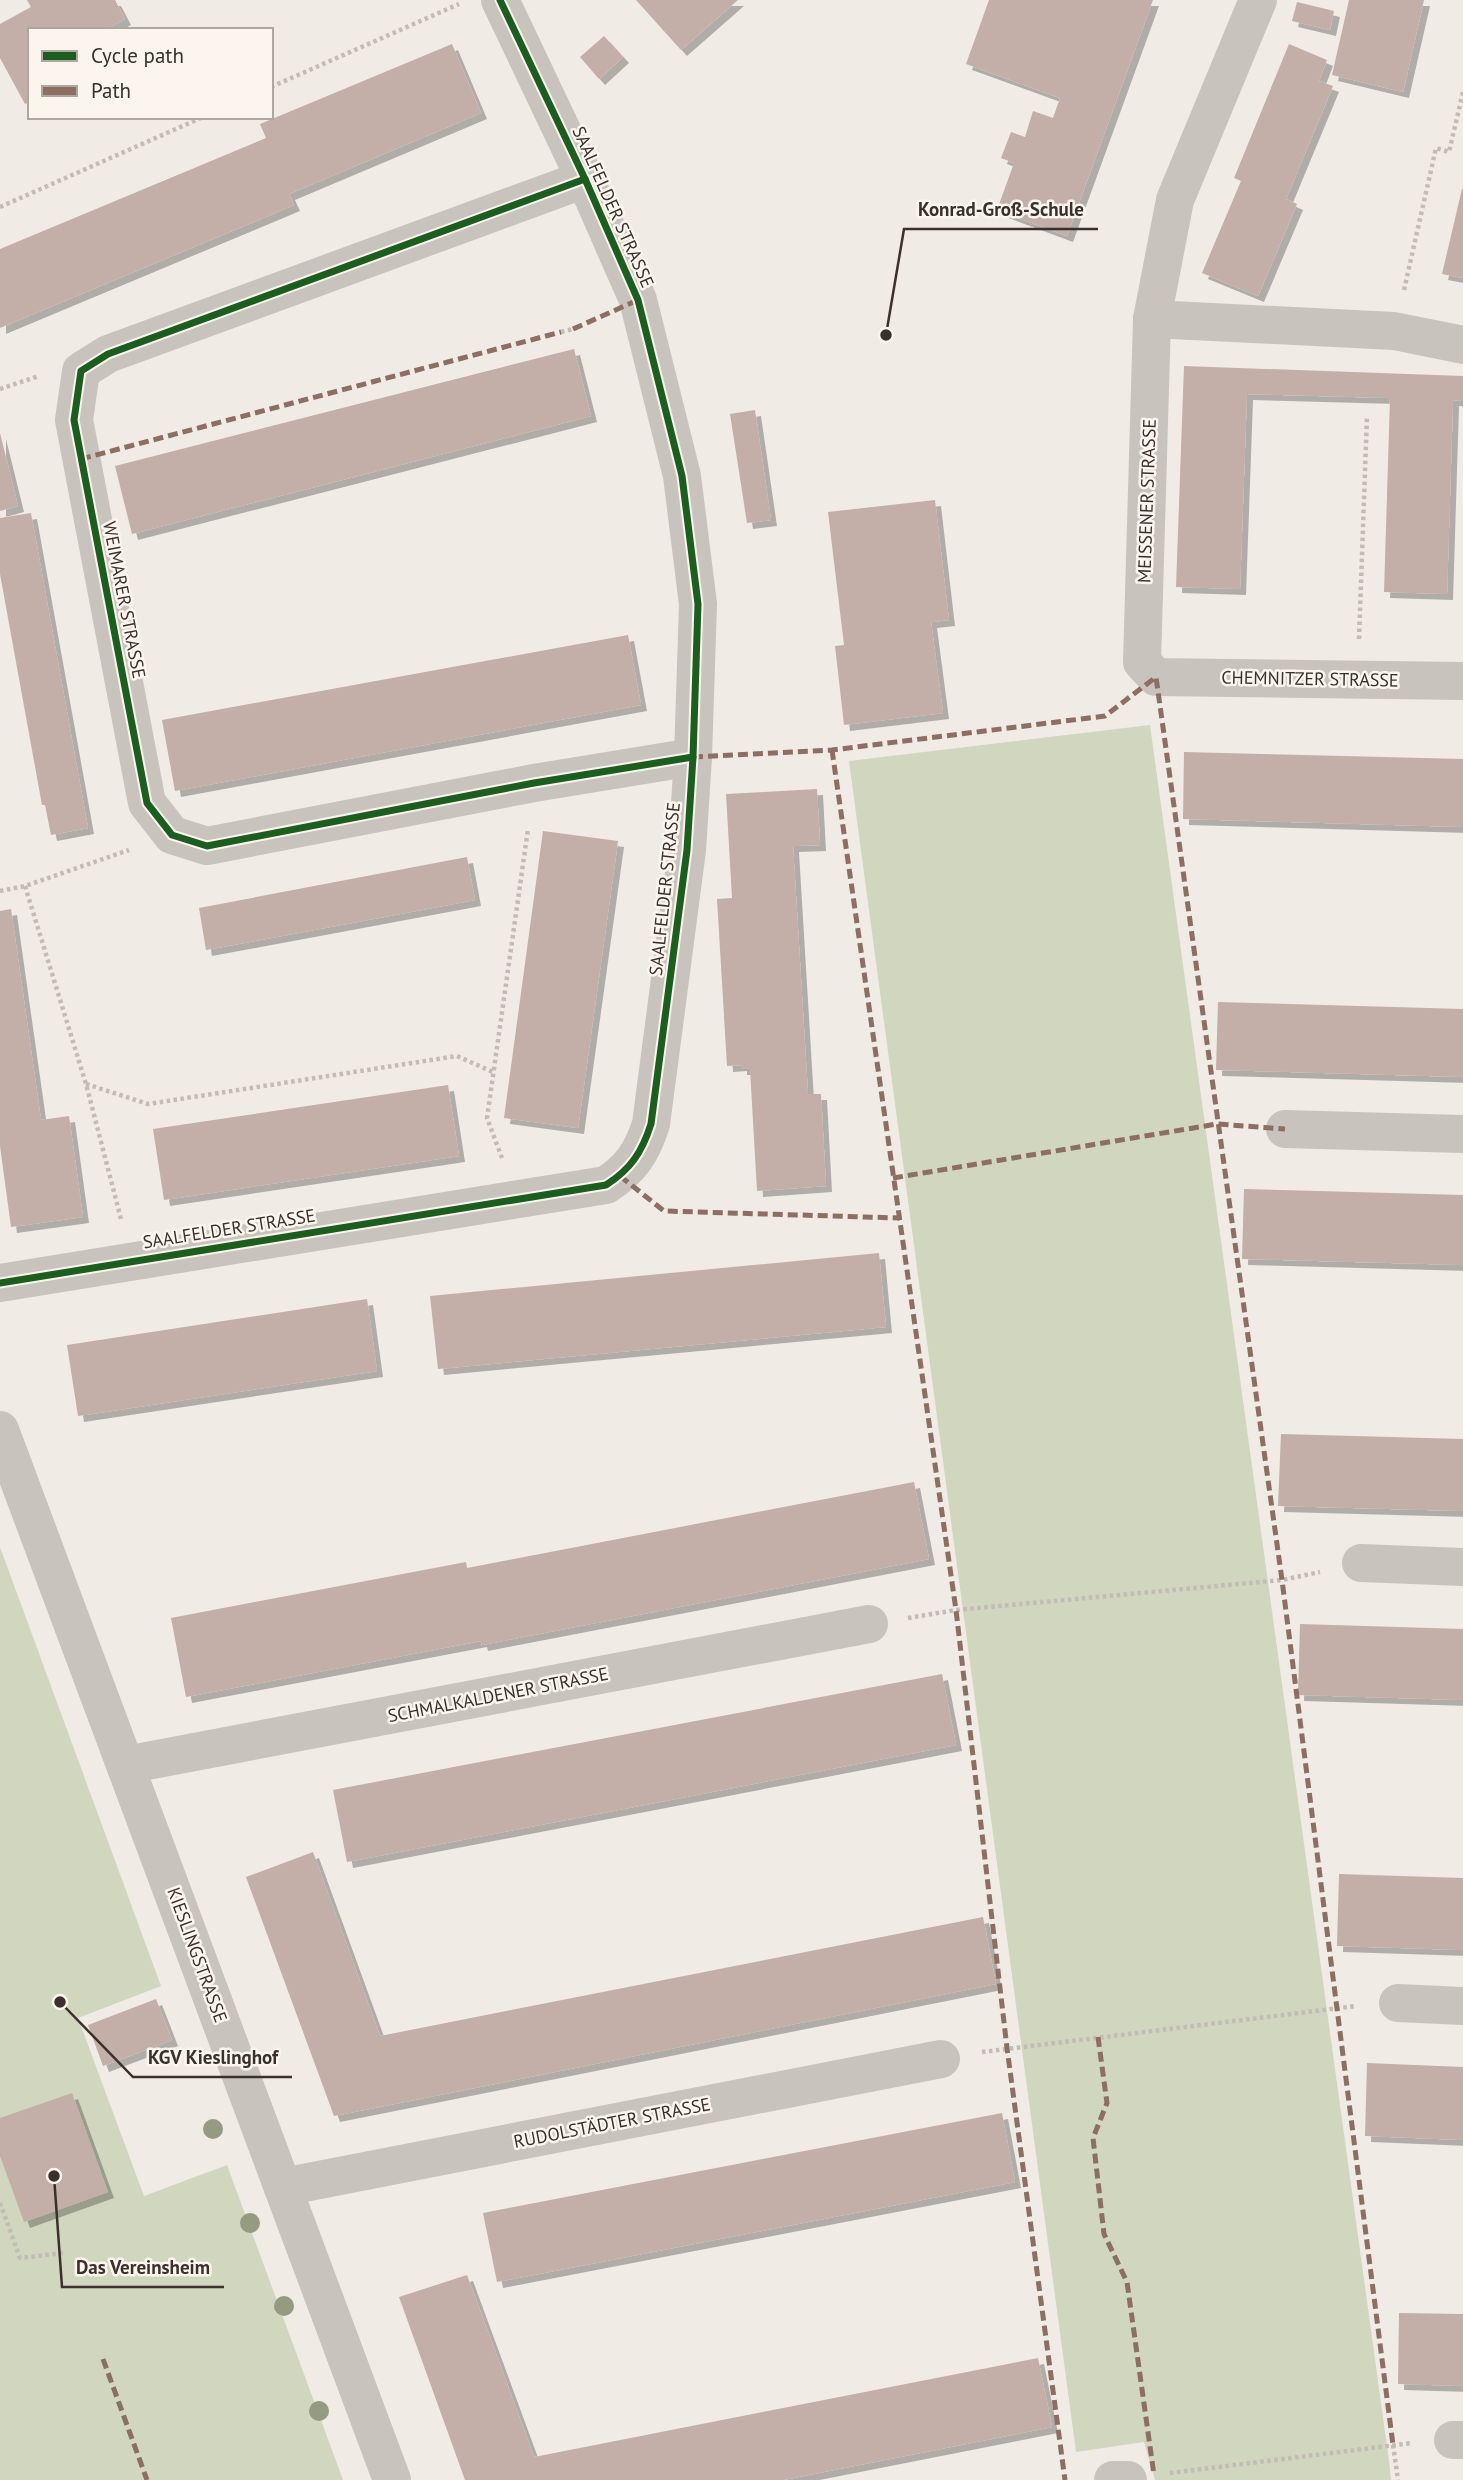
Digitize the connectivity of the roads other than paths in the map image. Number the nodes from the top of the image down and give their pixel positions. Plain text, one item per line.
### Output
1 (500, 0) edge
2 (1258, 0) edge
3 (585, 179) junction
4 (1152, 319) junction
5 (1463, 345) edge
6 (1156, 677) joint
7 (1463, 681) edge
8 (694, 758) junction
9 (1285, 1129) dead end
10 (1463, 1134) edge
11 (0, 1283) edge
12 (0, 1430) edge
13 (1361, 1563) road end
14 (1463, 1567) edge
15 (869, 1624) dead end
16 (126, 1765) junction
17 (1398, 2003) road end
18 (1463, 2006) edge
19 (941, 2059) dead end
20 (283, 2187) junction
21 (392, 2480) edge

1 - 3 street, SAALFELDER STRASSE
2 - 4 street, MEISSENER STRASSE
3 - 8 street, SAALFELDER STRASSE
3 - 8 street, WEIMARER STRASSE
4 - 5 street
4 - 6 street, MEISSENER STRASSE
6 - 7 street, CHEMNITZER STRASSE
8 - 11 street, SAALFELDER STRASSE
9 - 10 street
12 - 16 street, KIESLINGSTRASSE
13 - 14 street
15 - 16 street, SCHMALKALDENER STRASSE
16 - 20 street, KIESLINGSTRASSE
17 - 18 street
19 - 20 street, RUDOLSTÄDTER STRASSE
20 - 21 street, KIESLINGSTRASSE

